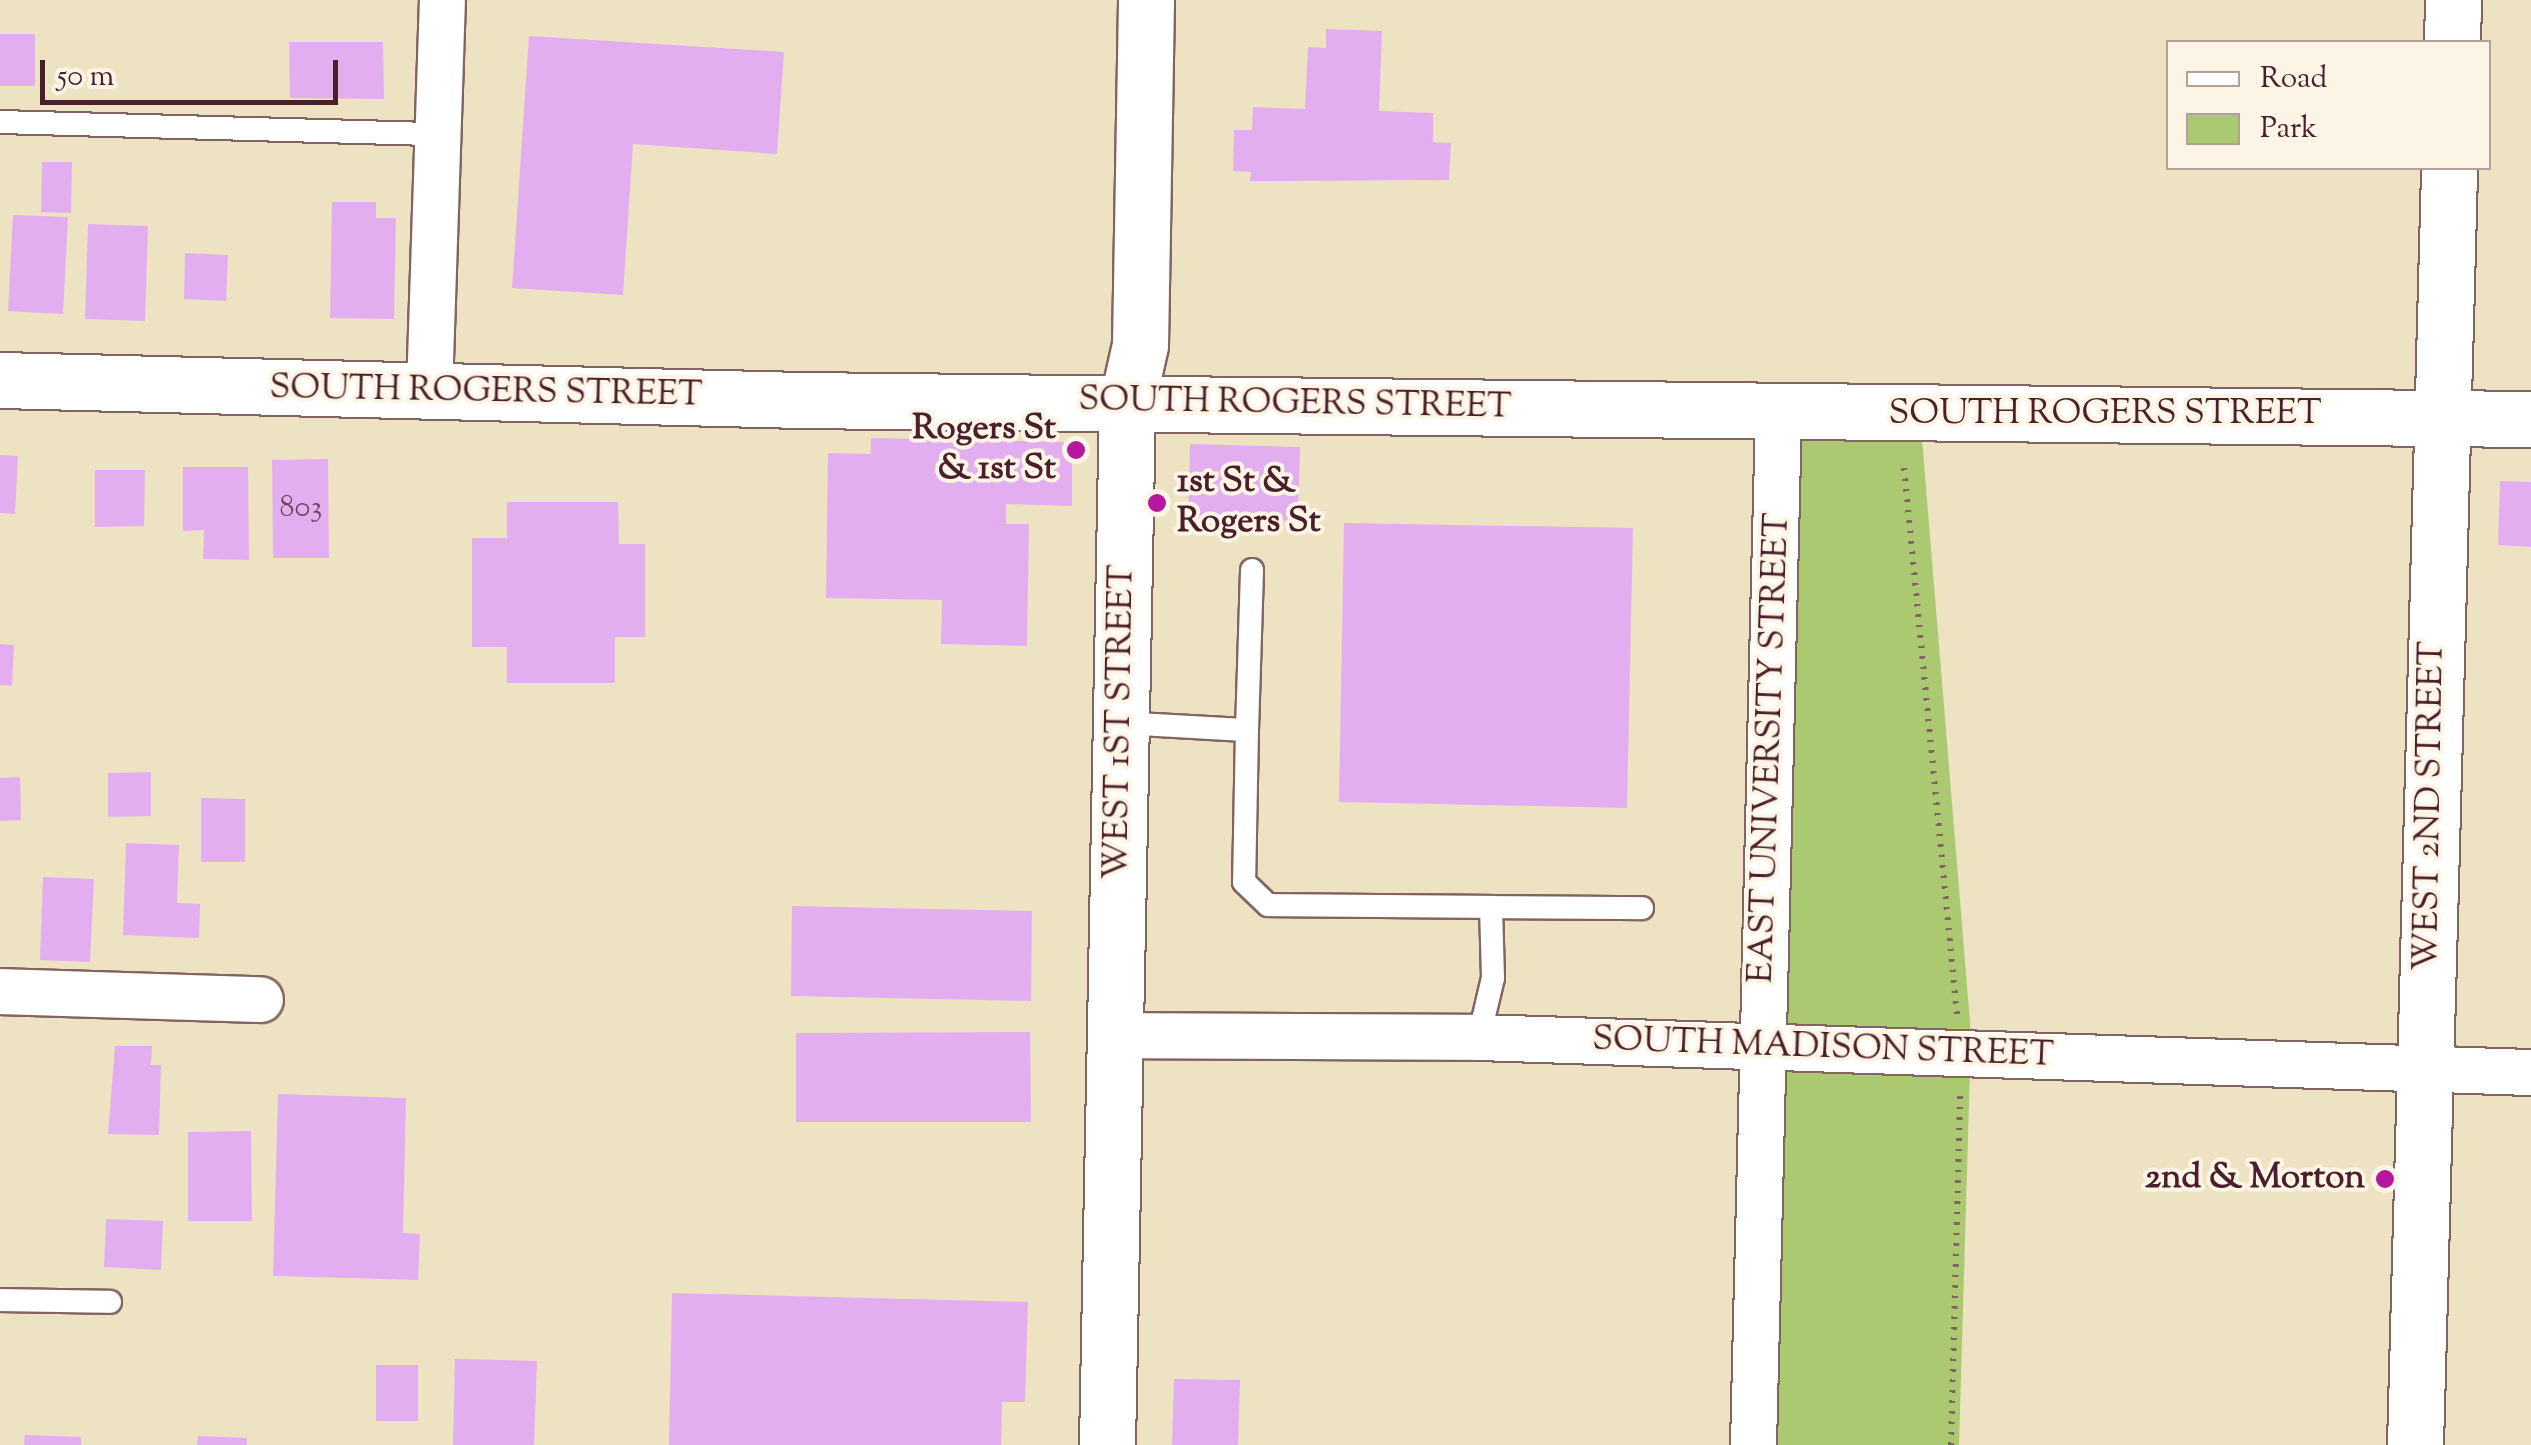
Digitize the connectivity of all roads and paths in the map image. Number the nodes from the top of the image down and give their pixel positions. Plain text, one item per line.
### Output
1 (442, 0) edge
2 (1146, 0) edge
3 (2453, 0) edge
4 (2452, 40) edge
5 (0, 122) edge
6 (438, 134) junction
7 (2448, 170) edge
8 (0, 380) edge
9 (429, 390) junction
10 (1127, 403) junction
11 (1778, 412) junction
12 (2440, 418) junction
13 (2531, 420) edge
14 (1904, 468) dead end
15 (1252, 570) dead end
16 (1121, 723) junction
17 (1247, 730) junction
18 (1491, 907) junction
19 (1642, 908) dead end
20 (0, 992) edge
21 (260, 999) dead end
22 (1115, 1035) junction
23 (1479, 1036) junction
24 (1763, 1051) junction
25 (1960, 1054) junction
26 (2424, 1070) junction
27 (2531, 1072) edge
28 (0, 1300) edge
29 (110, 1302) dead end
30 (1106, 1445) edge
31 (1753, 1445) edge
32 (1950, 1445) edge
33 (2415, 1445) edge

1 - 6 street
2 - 10 street, WEST 1ST STREET
3 - 4 street
5 - 6 lane
6 - 9 street
7 - 12 street, WEST 2ND STREET
8 - 9 street, SOUTH ROGERS STREET
9 - 10 street, SOUTH ROGERS STREET
10 - 11 street, SOUTH ROGERS STREET
10 - 16 street, WEST 1ST STREET
11 - 12 street, SOUTH ROGERS STREET
11 - 24 street, EAST UNIVERSITY STREET
12 - 13 street, SOUTH ROGERS STREET
12 - 26 street, WEST 2ND STREET
14 - 25 path
15 - 17 lane
16 - 17 lane
16 - 22 street, WEST 1ST STREET
17 - 18 lane
18 - 19 lane
18 - 23 lane
20 - 21 street
22 - 23 street, SOUTH MADISON STREET
22 - 30 street, WEST 1ST STREET
23 - 24 street, SOUTH MADISON STREET
24 - 25 street, SOUTH MADISON STREET
24 - 31 street, EAST UNIVERSITY STREET
25 - 26 street, SOUTH MADISON STREET
25 - 32 path
26 - 27 street, SOUTH MADISON STREET
26 - 33 street, WEST 2ND STREET
28 - 29 lane

